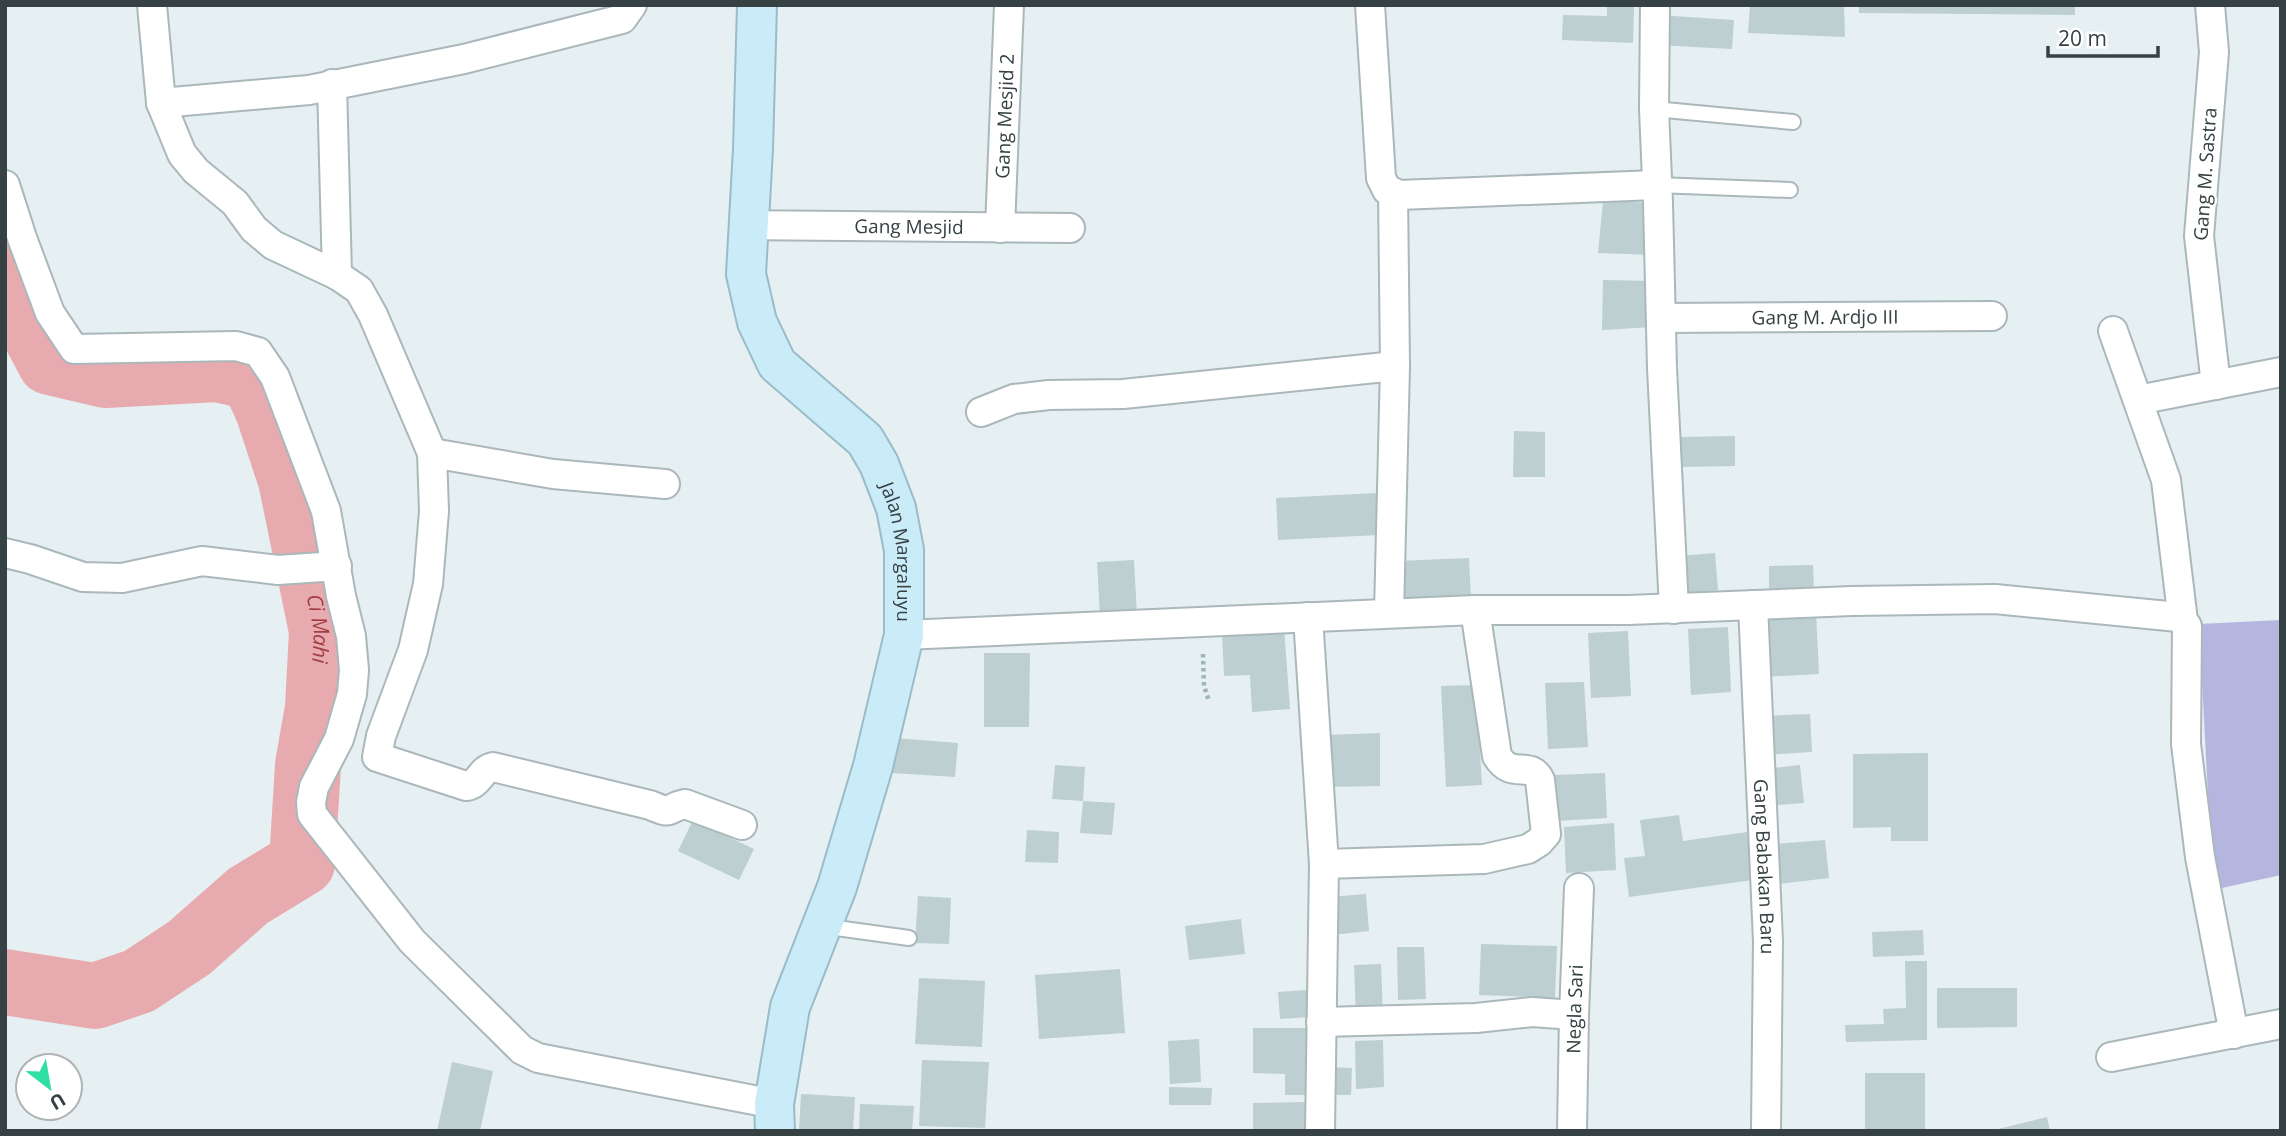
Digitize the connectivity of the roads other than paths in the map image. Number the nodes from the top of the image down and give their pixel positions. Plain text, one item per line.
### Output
1 (152, 5) edge
2 (632, 5) edge
3 (757, 5) edge
4 (1009, 5) edge
5 (1370, 5) edge
6 (1655, 5) edge
7 (2210, 5) edge
8 (332, 84) junction
9 (161, 103) junction
10 (1654, 108) junction
11 (1793, 122) dead end
12 (5, 185) edge
13 (1656, 185) junction
14 (1790, 190) dead end
15 (1392, 192) junction
16 (748, 225) junction
17 (1000, 228) junction
18 (1070, 229) dead end
19 (337, 275) junction
20 (1992, 316) dead end
21 (1661, 318) junction
22 (2113, 331) dead end
23 (1395, 366) junction
24 (2281, 372) edge
25 (2216, 385) junction
26 (2138, 400) junction
27 (981, 412) dead end
28 (432, 453) junction
29 (665, 484) dead end
30 (5, 553) edge
31 (329, 567) junction
32 (1753, 605) junction
33 (1674, 609) junction
34 (1475, 610) junction
35 (1390, 614) junction
36 (1308, 617) junction
37 (2183, 621) junction
38 (904, 635) junction
39 (339, 739) junction
40 (377, 757) junction
41 (742, 825) dead end
42 (1324, 864) junction
43 (1579, 888) dead end
44 (821, 926) junction
45 (909, 938) dead end
46 (1574, 1015) junction
47 (1321, 1022) junction
48 (2281, 1024) edge
49 (2234, 1034) junction
50 (2111, 1057) dead end
51 (774, 1118) edge
52 (1320, 1131) edge
53 (1573, 1131) edge
54 (1766, 1131) edge

1 - 9 street
2 - 8 street
3 - 16 main road, Jalan Margaluyu
4 - 17 street, Gang Mesjid 2
5 - 15 street
6 - 10 street
7 - 25 street, Gang M. Sastra
8 - 9 street
8 - 19 street
9 - 19 street
10 - 11 lane
10 - 13 street
12 - 31 street
13 - 14 lane
13 - 15 street
13 - 21 street
15 - 23 street
16 - 17 street, Gang Mesjid
16 - 38 main road, Jalan Margaluyu
17 - 18 street, Gang Mesjid
19 - 28 street
20 - 21 street, Gang M. Ardjo III
21 - 33 street
22 - 26 street
23 - 27 street
23 - 35 street
24 - 25 street
25 - 26 street
26 - 37 street
28 - 29 street
28 - 40 street
30 - 31 street
31 - 39 street
32 - 33 street
32 - 37 street
32 - 54 street, Gang Babakan Baru
33 - 34 street
34 - 35 street
34 - 42 street
35 - 36 street
36 - 38 street
36 - 42 street
37 - 49 street
38 - 44 main road, Jalan Margaluyu
39 - 40 street
39 - 51 street
40 - 41 street
42 - 47 street
43 - 46 street, Negla Sari
44 - 45 lane
44 - 51 main road, Jalan Margaluyu
46 - 47 street
46 - 53 street, Negla Sari
47 - 52 street
48 - 49 street
49 - 50 street

